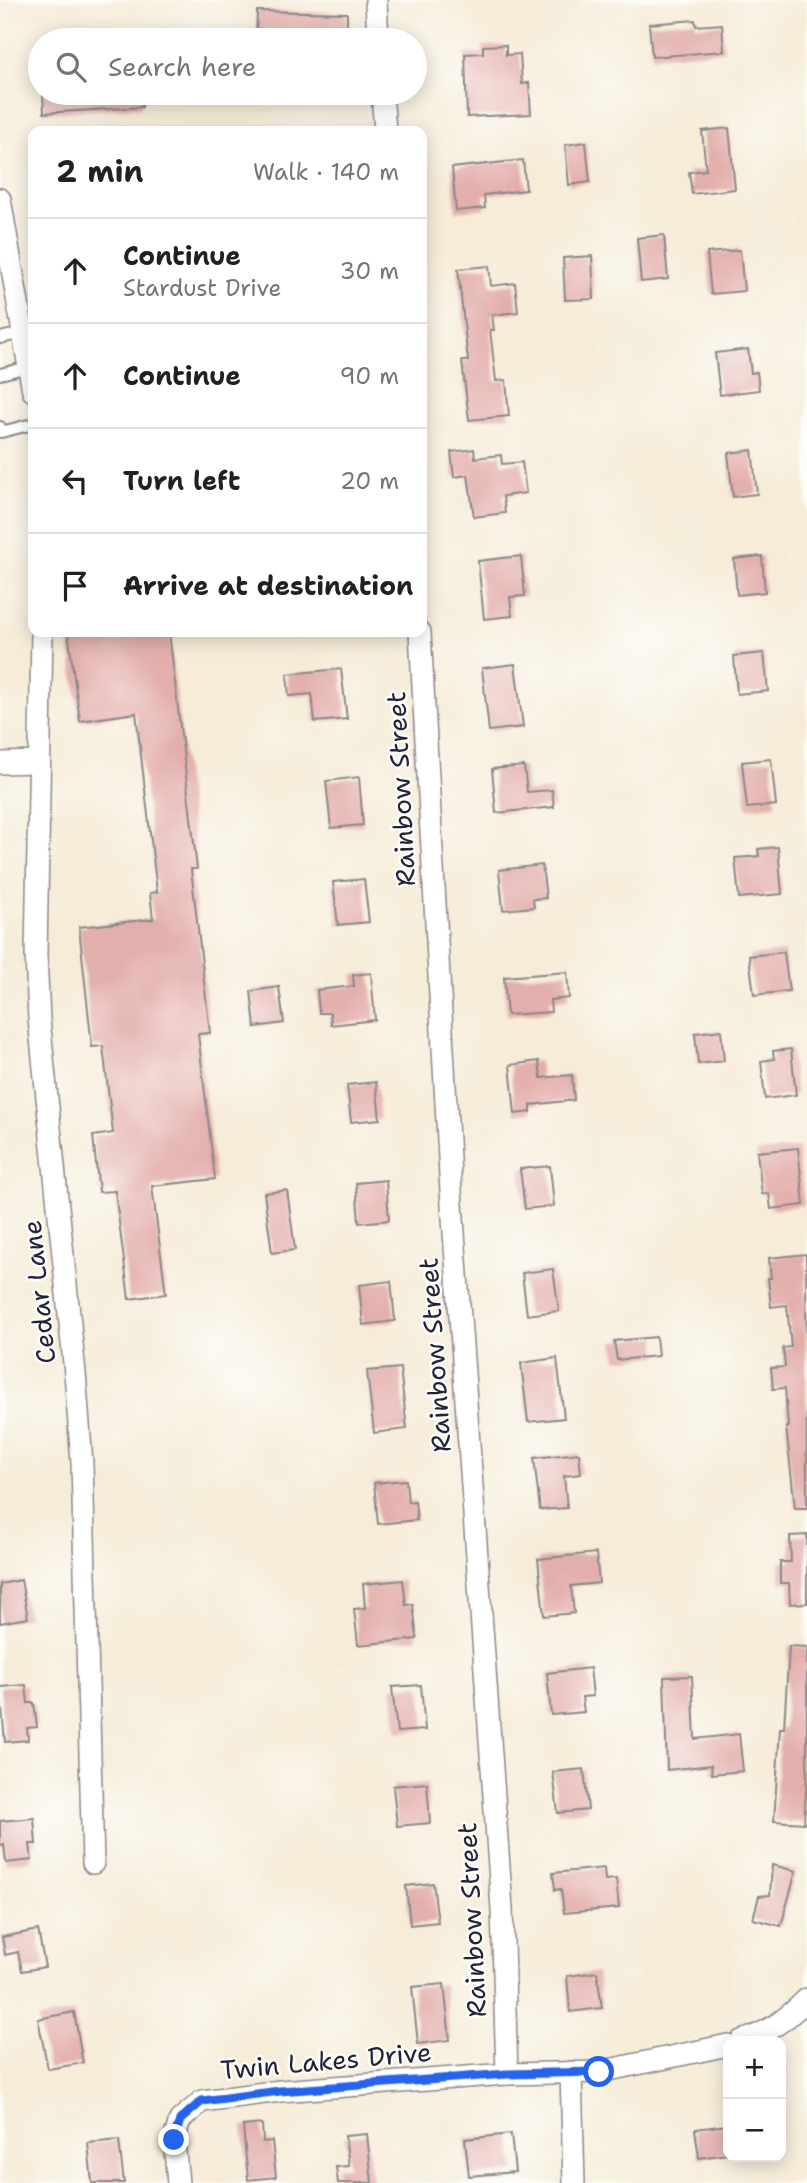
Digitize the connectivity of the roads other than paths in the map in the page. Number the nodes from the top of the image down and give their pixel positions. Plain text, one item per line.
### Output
1 (376, 0) edge
2 (378, 28) edge
3 (383, 105) edge
4 (385, 126) edge
5 (0, 198) edge
6 (6, 267) edge
7 (23, 333) junction
8 (0, 338) edge
9 (28, 361) edge
10 (28, 367) edge
11 (0, 374) edge
12 (28, 425) edge
13 (0, 427) edge
14 (42, 637) edge
15 (420, 637) edge
16 (39, 762) junction
17 (0, 763) edge
18 (93, 1863) dead end
19 (805, 2004) edge
20 (756, 2036) edge
21 (723, 2046) edge
22 (571, 2072) junction
23 (507, 2074) junction
24 (178, 2183) edge
25 (575, 2183) edge

1 - 2 street
3 - 4 street
5 - 6 street
6 - 7 street
7 - 8 lane
7 - 9 street
10 - 11 lane
12 - 13 lane
14 - 16 street, Cedar Lane
15 - 23 street, Rainbow Street
16 - 17 street
16 - 18 street, Cedar Lane
19 - 20 street
21 - 22 street, Twin Lakes Drive
22 - 23 street, Twin Lakes Drive
22 - 25 street
23 - 24 street, Twin Lakes Drive

